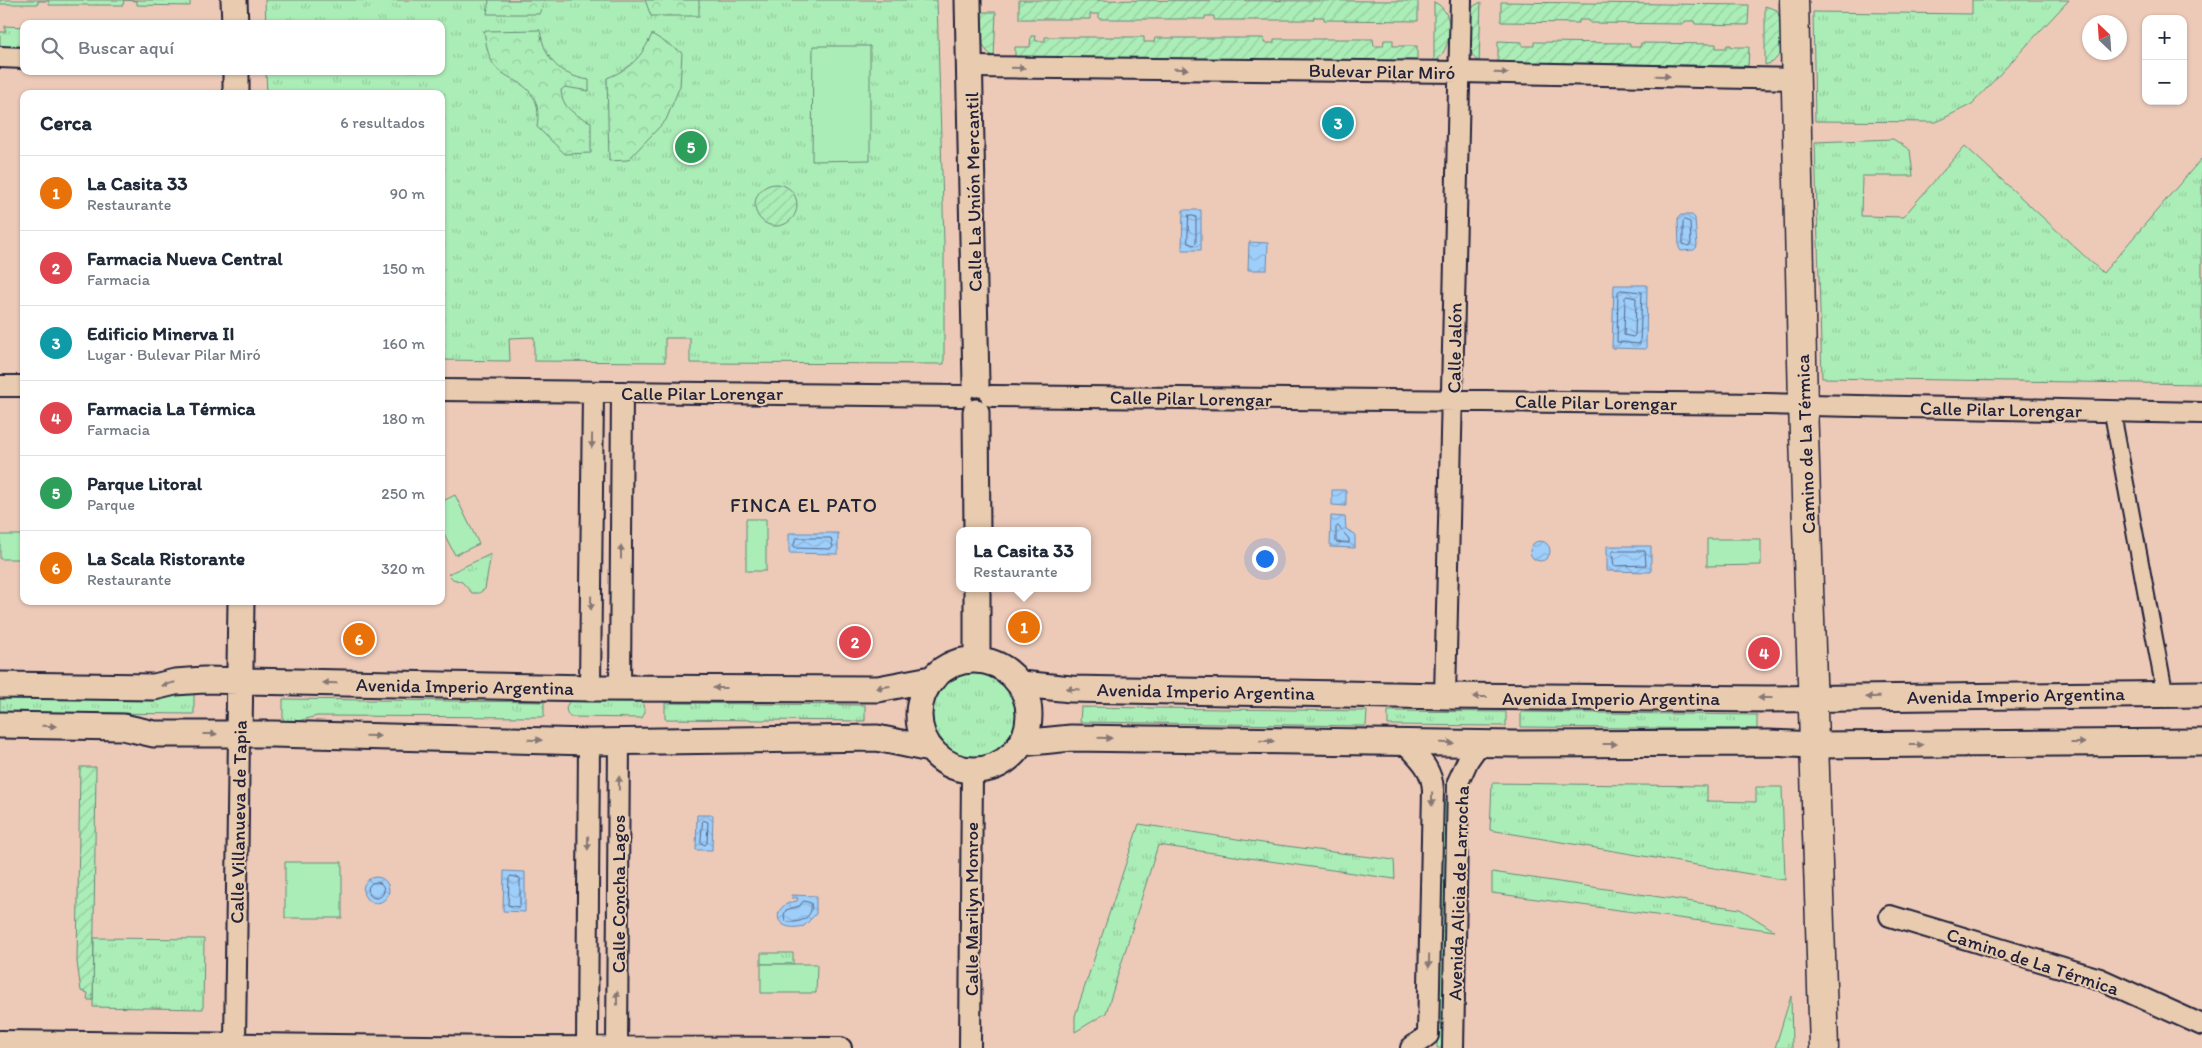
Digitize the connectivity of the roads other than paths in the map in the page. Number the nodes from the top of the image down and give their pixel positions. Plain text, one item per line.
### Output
1 (234, 0) edge
2 (968, 0) edge
3 (1461, 0) edge
4 (1794, 0) edge
5 (235, 20) edge
6 (0, 58) edge
7 (20, 58) edge
8 (970, 67) junction
9 (1461, 72) junction
10 (236, 75) edge
11 (1795, 79) junction
12 (236, 90) edge
13 (0, 386) edge
14 (20, 386) edge
15 (445, 390) edge
16 (593, 392) junction
17 (622, 392) junction
18 (976, 397) junction
19 (1453, 400) junction
20 (1803, 404) junction
21 (2112, 411) junction
22 (2202, 413) edge
23 (977, 527) edge
24 (977, 592) edge
25 (241, 605) edge
26 (977, 659) junction
27 (931, 679) junction
28 (240, 682) junction
29 (1021, 684) junction
30 (0, 685) edge
31 (590, 688) junction
32 (620, 688) junction
33 (2166, 694) junction
34 (2202, 694) edge
35 (1445, 696) junction
36 (1814, 697) junction
37 (0, 725) edge
38 (239, 734) junction
39 (619, 741) junction
40 (589, 742) junction
41 (1404, 742) junction
42 (2202, 742) edge
43 (1021, 743) junction
44 (1480, 744) junction
45 (1814, 745) junction
46 (930, 749) junction
47 (972, 770) junction
48 (1890, 916) dead end
49 (2202, 1025) edge
50 (0, 1041) edge
51 (1428, 1041) edge
52 (235, 1043) junction
53 (587, 1046) junction
54 (617, 1046) junction
55 (841, 1048) edge
56 (970, 1048) edge
57 (1411, 1048) edge
58 (1454, 1048) edge
59 (1824, 1048) edge

1 - 5 street
2 - 8 street, Calle La Unión Mercantil
3 - 9 street, Calle Jalón
4 - 11 main road, Camino de La Térmica
6 - 7 street
8 -> 9 street, Bulevar Pilar Miró
8 - 18 street, Calle La Unión Mercantil
9 -> 11 street, Bulevar Pilar Miró
9 - 19 street, Calle Jalón
10 - 12 street
11 - 20 main road, Camino de La Térmica
13 - 14 street
15 - 16 street, Calle Pilar Lorengar
16 - 17 street, Calle Pilar Lorengar
16 -> 31 street
17 - 18 street, Calle Pilar Lorengar
32 -> 17 street
18 - 19 street, Calle Pilar Lorengar
18 - 23 street, Calle La Unión Mercantil
19 - 20 street, Calle Pilar Lorengar
19 - 35 street, Calle Jalón
20 - 21 street, Calle Pilar Lorengar
20 - 36 main road, Camino de La Térmica
21 - 22 street, Calle Pilar Lorengar
21 - 33 street
24 - 26 street
25 - 28 street, Calle Villanueva de Tapia
26 - 27 street
26 - 29 street
27 -> 32 street, Avenida Imperio Argentina
27 - 46 street
28 -> 30 street, Avenida Imperio Argentina
31 -> 28 street, Avenida Imperio Argentina
28 - 38 street, Calle Villanueva de Tapia
35 -> 29 street, Avenida Imperio Argentina
29 - 43 street
31 - 32 street, Avenida Imperio Argentina
33 - 34 street, Avenida Imperio Argentina
33 -> 36 street, Avenida Imperio Argentina
36 -> 35 street, Avenida Imperio Argentina
36 - 45 main road, Camino de La Térmica
37 -> 38 street
38 -> 40 street
38 - 52 street, Calle Villanueva de Tapia
39 - 40 street
39 - 46 street
54 -> 39 street, Calle Concha Lagos
40 -> 53 street, Calle Concha Lagos
43 -> 41 street
41 -> 44 street
41 -> 51 street, Avenida Alicia de Larrocha
45 -> 42 street
43 - 47 street
44 -> 45 street
44 - 58 street, Avenida Alicia de Larrocha
45 - 59 main road, Camino de La Térmica
46 - 47 street
47 - 56 street, Calle Marilyn Monroe
48 - 49 street, Camino de La Térmica
50 - 52 street
51 - 57 street, Avenida Alicia de Larrocha
52 - 53 street
53 - 54 street
54 - 55 street

